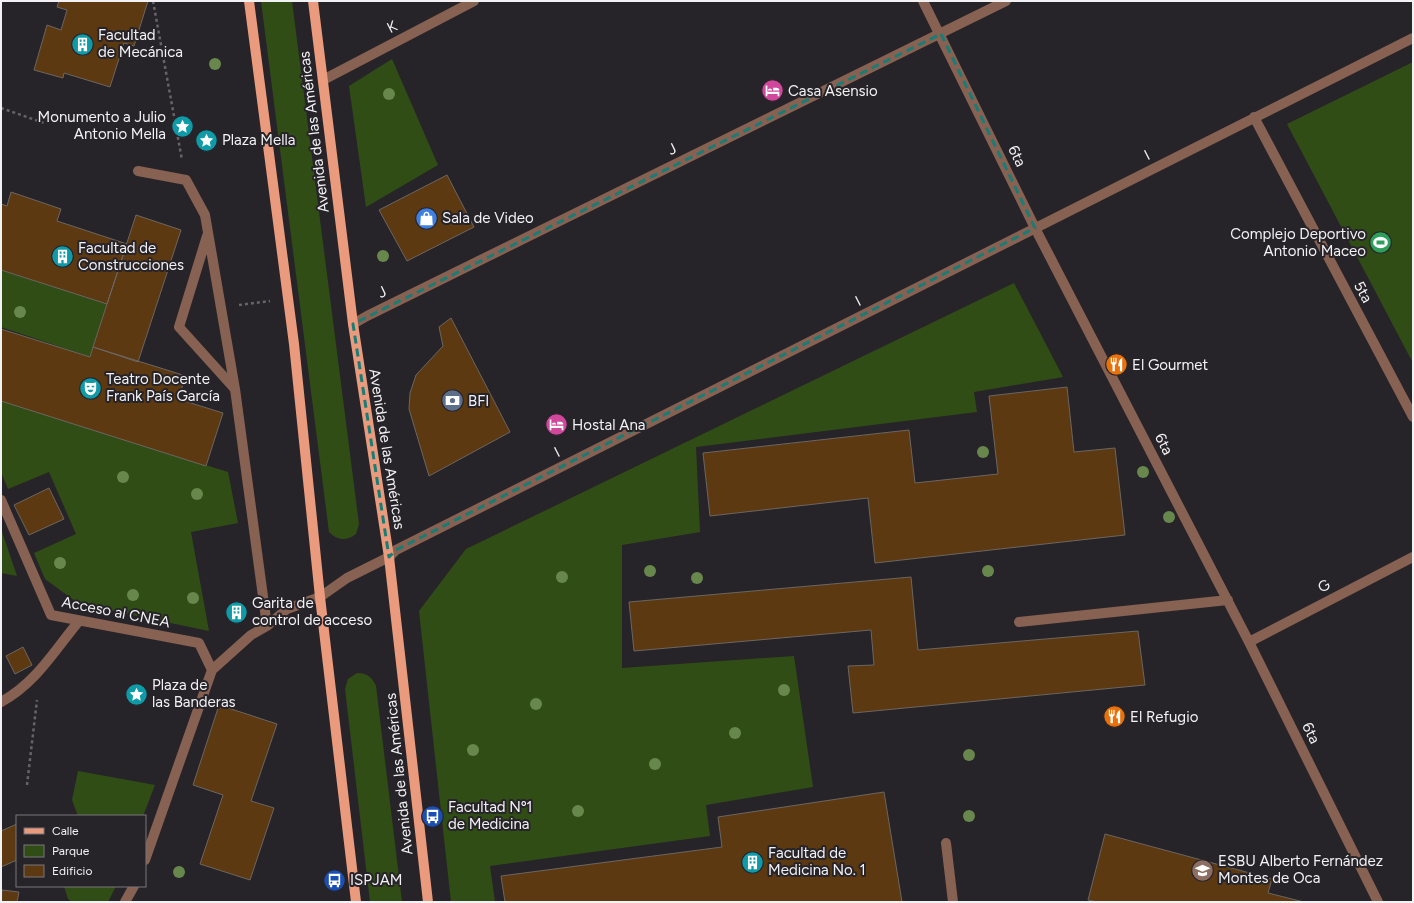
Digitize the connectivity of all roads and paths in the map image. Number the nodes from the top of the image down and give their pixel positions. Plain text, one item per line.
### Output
1 (153, 1) edge
2 (249, 1) edge
3 (313, 1) edge
4 (474, 1) edge
5 (923, 1) edge
6 (1006, 1) edge
7 (940, 34) junction
8 (1413, 38) edge
9 (323, 80) junction
10 (1, 108) edge
11 (1254, 117) junction
12 (44, 122) dead end
13 (138, 171) dead end
14 (186, 180) junction
15 (1036, 228) junction
16 (208, 234) junction
17 (353, 324) junction
18 (235, 389) junction
19 (1413, 417) edge
20 (1, 500) edge
21 (389, 557) junction
22 (1413, 557) edge
23 (320, 597) junction
24 (1228, 600) junction
25 (79, 621) junction
26 (1019, 622) dead end
27 (268, 626) junction
28 (1249, 642) junction
29 (212, 670) junction
30 (40, 672) junction
31 (1, 702) edge
32 (27, 785) dead end
33 (946, 843) dead end
34 (146, 857) edge
35 (133, 887) edge
36 (125, 902) edge
37 (356, 902) edge
38 (428, 902) edge
39 (952, 902) edge
40 (1378, 902) edge

1 - 14 path
2 - 23 main road
3 - 9 main road, Avenida de las Américas
4 - 9 street, K
5 - 7 street, 6ta
6 - 7 street, J
7 - 15 street, 6ta
7 - 17 street, J
8 - 11 street, I
9 - 17 main road, Avenida de las Américas
10 - 12 path
11 - 15 street, I
11 - 19 street, 5ta
13 - 14 street
14 - 16 street
15 - 21 street, I
15 - 24 street, 6ta
16 - 18 street
16 - 18 street
17 - 21 main road, Avenida de las Américas
18 - 27 street
20 - 25 street, Acceso al CNEA
21 - 23 street, I
21 - 38 main road, Avenida de las Américas
22 - 28 street, G
23 - 27 street, I
23 - 37 main road
24 - 26 street
24 - 28 street, 6ta
25 - 29 street, Acceso al CNEA
25 - 30 street
27 - 29 street, I
28 - 40 street, 6ta
29 - 34 street
30 - 31 street
30 - 32 path
33 - 39 street
35 - 36 street

